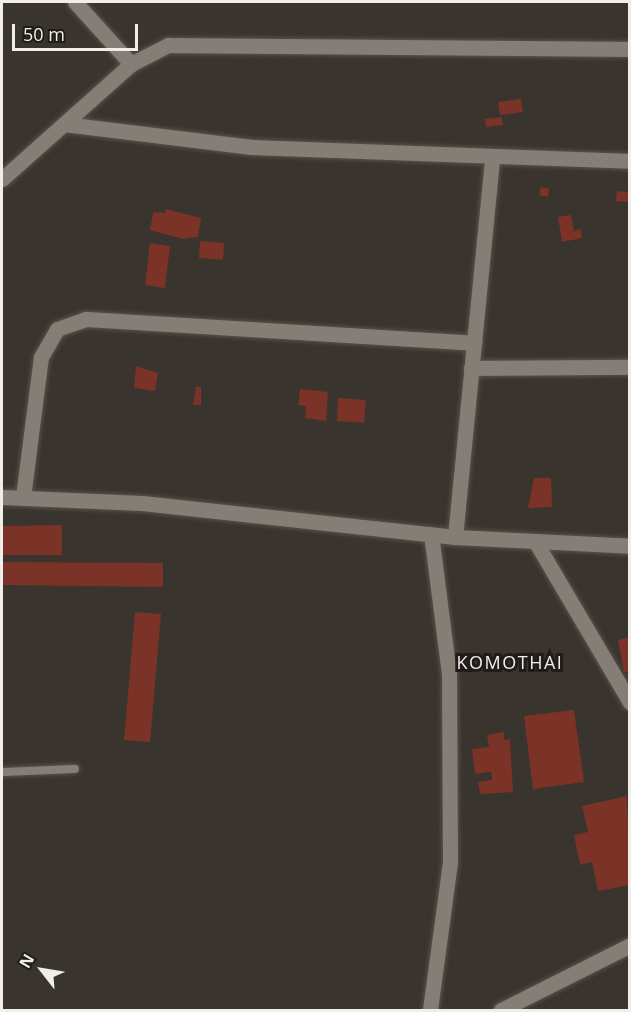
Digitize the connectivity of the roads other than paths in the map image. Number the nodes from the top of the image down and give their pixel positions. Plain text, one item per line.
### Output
1 (75, 2) edge
2 (630, 49) edge
3 (131, 64) junction
4 (64, 124) junction
5 (492, 157) junction
6 (630, 161) edge
7 (2, 179) edge
8 (474, 343) junction
9 (630, 367) edge
10 (471, 368) junction
11 (2, 497) edge
12 (22, 497) junction
13 (431, 534) junction
14 (455, 537) junction
15 (535, 541) junction
16 (630, 546) edge
17 (630, 702) edge
18 (75, 769) dead end
19 (2, 772) edge
20 (630, 945) edge
21 (430, 1011) edge
22 (501, 1011) edge

1 - 3 street
2 - 3 street
3 - 4 street
4 - 5 street
4 - 7 street
5 - 6 street
5 - 8 street
8 - 10 street
8 - 12 street
9 - 10 street
10 - 14 street
11 - 12 street
12 - 13 street
13 - 14 street
13 - 21 street
14 - 15 street
15 - 16 street
15 - 17 street
18 - 19 lane
20 - 22 street

